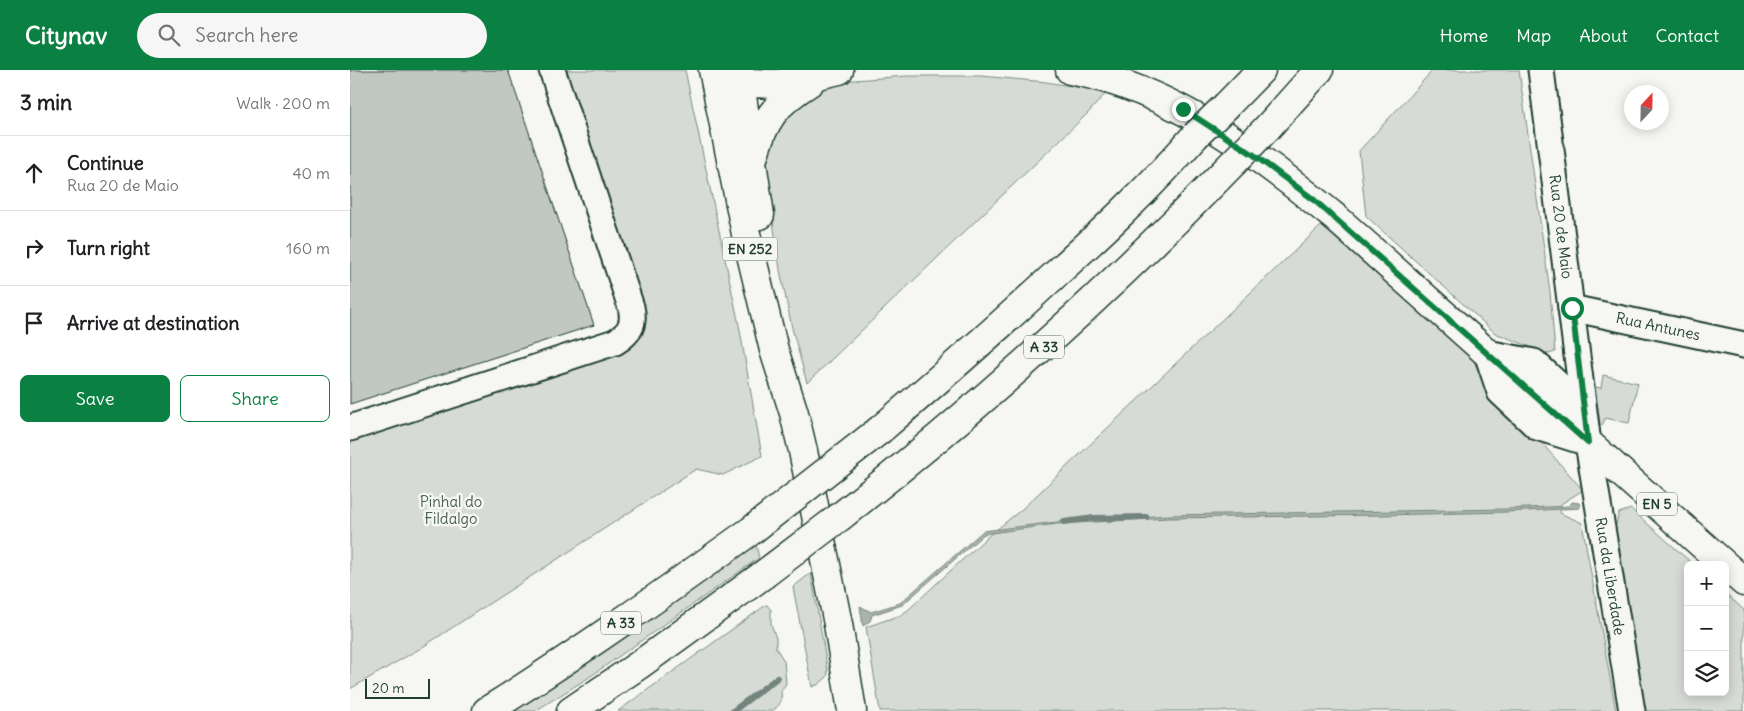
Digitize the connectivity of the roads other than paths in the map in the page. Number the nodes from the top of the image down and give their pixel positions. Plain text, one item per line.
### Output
1 (552, 70) edge
2 (1070, 70) edge
3 (1261, 70) edge
4 (1320, 70) edge
5 (1541, 70) edge
6 (830, 72) edge
7 (730, 74) edge
8 (752, 162) junction
9 (1572, 308) junction
10 (1744, 345) edge
11 (1487, 352) junction
12 (794, 413) junction
13 (350, 428) edge
14 (1588, 443) junction
15 (1721, 561) edge
16 (1729, 569) edge
17 (1744, 582) edge
18 (487, 711) edge
19 (571, 711) edge
20 (852, 711) edge
21 (1632, 711) edge

1 - 13 street
2 - 11 main road
3 - 18 main road, A 33, bridge
4 - 19 main road, A 33, bridge
5 - 9 street, Rua 20 de Maio
6 - 7 main road
6 - 8 main road
7 - 8 main road, EN 252
7 - 12 main road, EN 252
8 - 12 main road, EN 252
9 - 10 street, Rua Antunes
9 - 14 street, Rua 20 de Maio
11 - 14 main road
11 - 14 street
12 - 20 main road, EN 252
14 - 15 main road, EN 5
14 - 21 street, Rua da Liberdade
16 - 17 main road, EN 5

